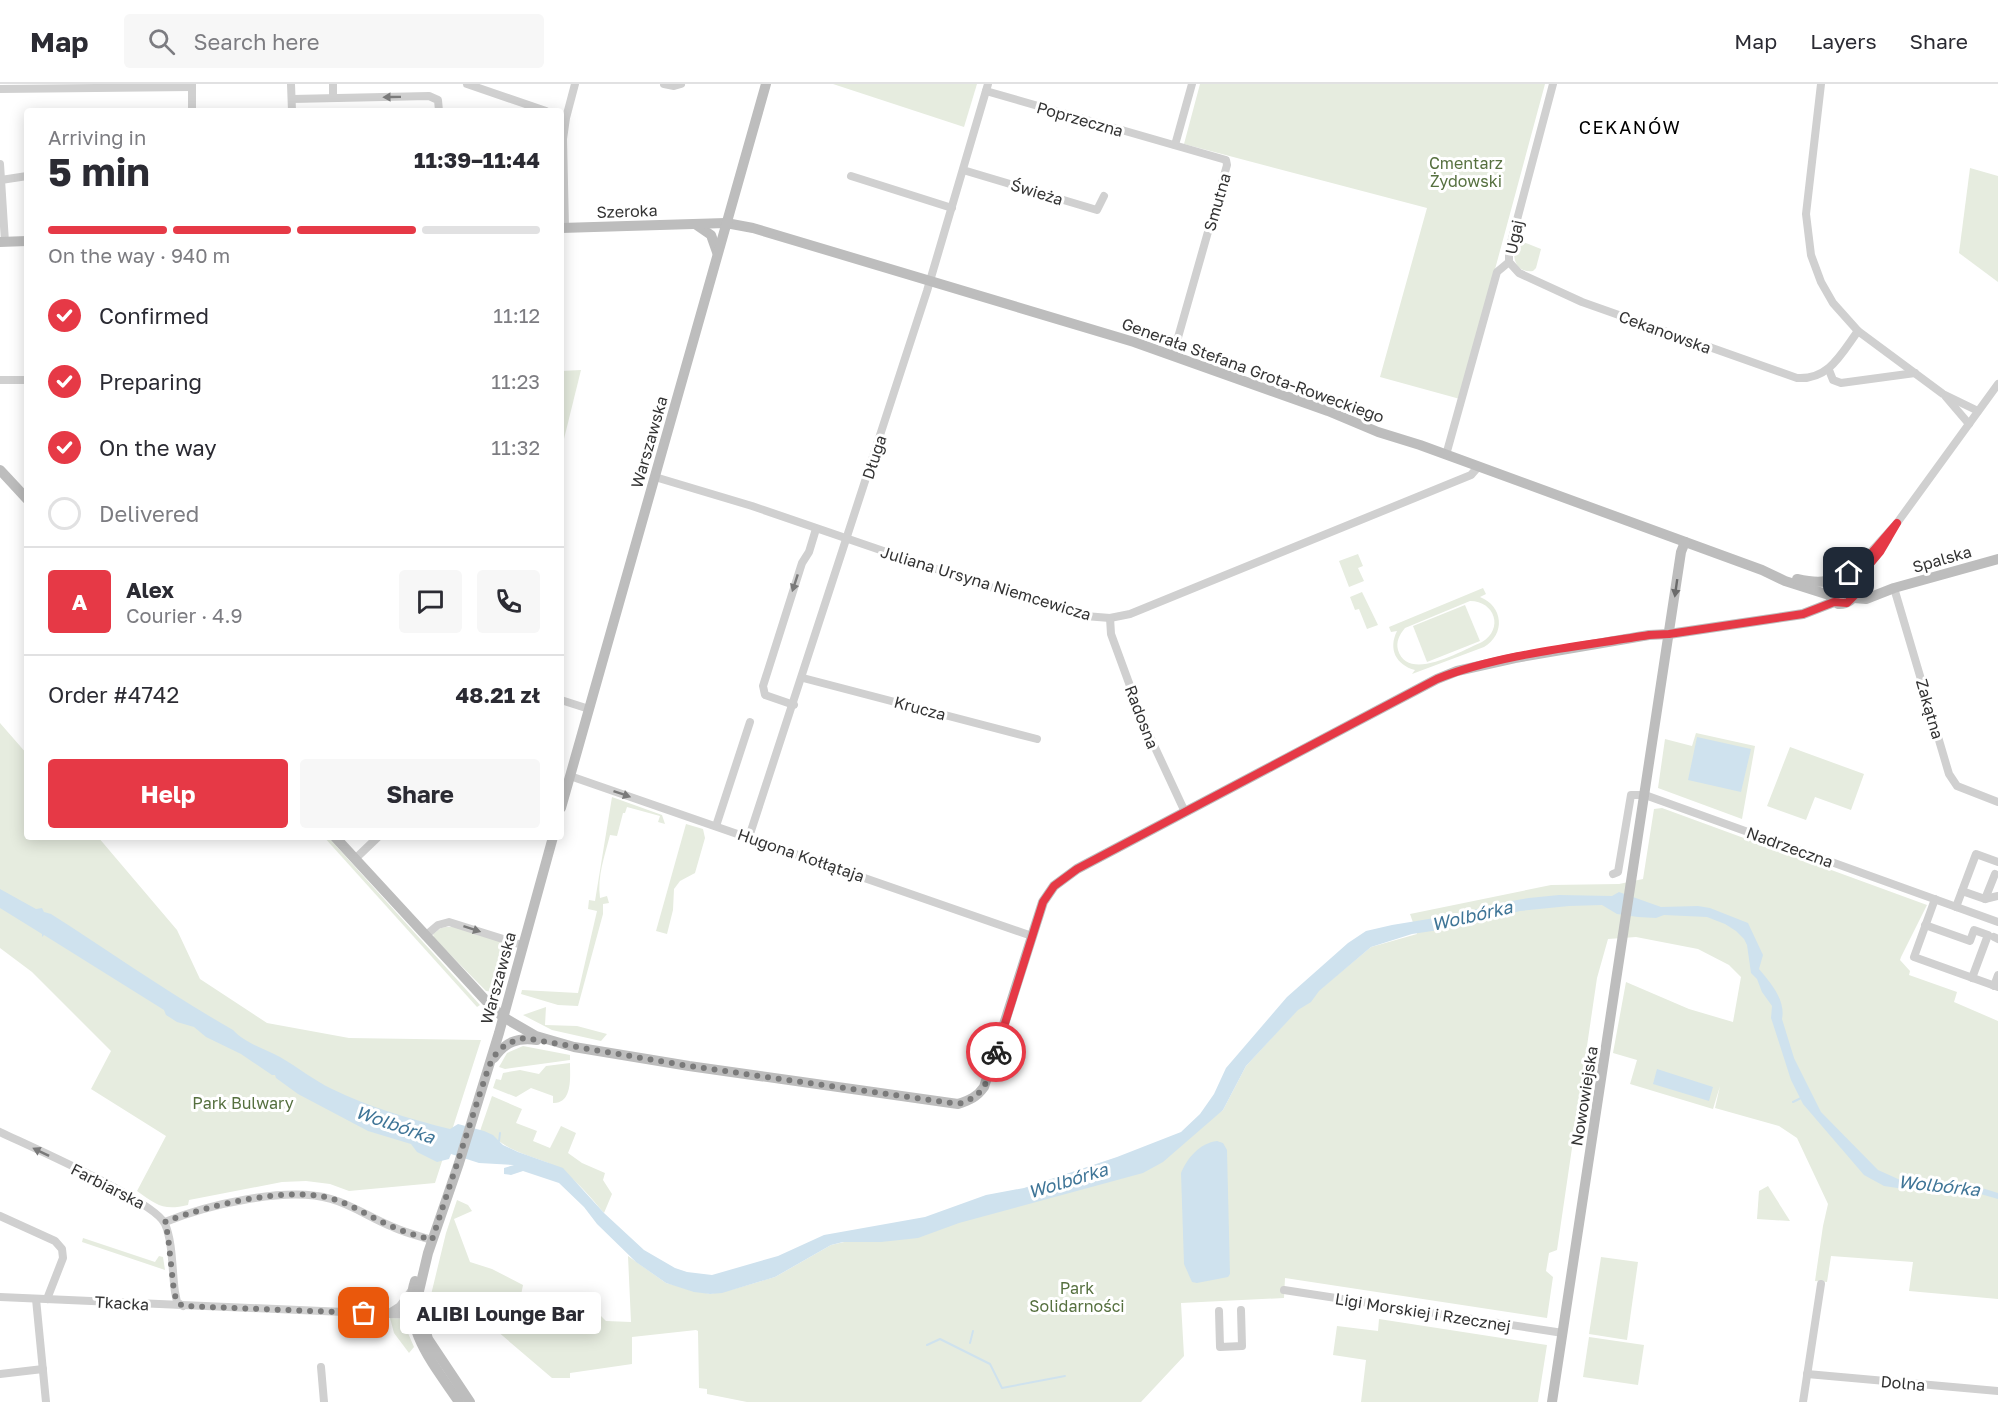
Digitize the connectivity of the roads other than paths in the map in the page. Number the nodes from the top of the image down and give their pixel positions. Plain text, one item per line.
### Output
1 (291, 84) edge
2 (333, 84) edge
3 (467, 84) edge
4 (575, 84) edge
5 (664, 84) edge
6 (681, 84) edge
7 (766, 84) edge
8 (1192, 84) edge
9 (1553, 84) edge
10 (1821, 84) edge
11 (192, 85) edge
12 (987, 87) edge
13 (0, 89) edge
14 (333, 98) junction
15 (292, 99) junction
16 (192, 108) edge
17 (292, 108) edge
18 (439, 108) edge
19 (537, 108) edge
20 (564, 114) edge
21 (1175, 145) junction
22 (0, 164) edge
23 (963, 170) junction
24 (24, 176) edge
25 (851, 176) dead end
26 (1, 180) edge
27 (1104, 196) dead end
28 (952, 208) junction
29 (726, 223) junction
30 (694, 224) junction
31 (564, 228) edge
32 (24, 241) edge
33 (2, 242) edge
34 (718, 253) junction
35 (1509, 262) junction
36 (930, 280) junction
37 (1858, 331) junction
38 (1173, 355) junction
39 (1829, 370) junction
40 (1915, 373) junction
41 (0, 380) edge
42 (24, 380) edge
43 (1998, 384) edge
44 (1943, 394) junction
45 (1978, 411) junction
46 (1969, 424) junction
47 (1446, 455) junction
48 (1478, 467) junction
49 (0, 470) edge
50 (655, 477) junction
51 (24, 496) edge
52 (1897, 523) junction
53 (816, 529) junction
54 (847, 540) junction
55 (1684, 542) junction
56 (1998, 559) edge
57 (1762, 570) junction
58 (1838, 577) junction
59 (1854, 584) junction
60 (1894, 588) junction
61 (1854, 598) junction
62 (1832, 599) junction
63 (1110, 618) junction
64 (1669, 634) junction
65 (803, 678) junction
66 (564, 701) edge
67 (794, 705) junction
68 (589, 709) junction
69 (750, 722) dead end
70 (1037, 739) dead end
71 (570, 776) junction
72 (1645, 795) junction
73 (564, 797) edge
74 (1998, 802) edge
75 (1185, 812) junction
76 (716, 826) junction
77 (749, 837) junction
78 (338, 840) edge
79 (375, 840) edge
80 (552, 840) edge
81 (355, 859) junction
82 (1998, 862) edge
83 (1613, 874) dead end
84 (1995, 874) dead end
85 (1962, 891) junction
86 (1998, 896) edge
87 (1935, 899) junction
88 (1985, 899) junction
89 (1956, 907) junction
90 (1988, 918) junction
91 (1998, 922) edge
92 (1925, 925) junction
93 (1983, 933) junction
94 (425, 936) junction
95 (1032, 936) junction
96 (522, 945) junction
97 (1998, 975) edge
98 (1972, 978) junction
99 (1996, 987) edge
100 (502, 1017) junction
101 (552, 1042) junction
102 (489, 1066) junction
103 (0, 1132) edge
104 (0, 1216) edge
105 (165, 1222) junction
106 (432, 1240) junction
107 (428, 1253) junction
108 (1821, 1284) dead end
109 (413, 1288) junction
110 (1284, 1290) dead end
111 (0, 1297) edge
112 (36, 1299) junction
113 (47, 1299) junction
114 (183, 1306) junction
115 (1241, 1310) dead end
116 (1219, 1311) dead end
117 (387, 1314) junction
118 (412, 1315) junction
119 (1563, 1333) junction
120 (321, 1367) dead end
121 (43, 1369) junction
122 (0, 1374) edge
123 (1807, 1374) junction
124 (1998, 1391) edge
125 (46, 1402) edge
126 (324, 1402) edge
127 (459, 1402) edge
128 (470, 1402) edge
129 (1552, 1402) edge
130 (1803, 1402) edge

1 - 15 street
2 - 14 street
3 - 19 street
4 - 20 street
5 - 6 street
7 - 29 street, Warszawska
8 - 21 street
9 - 35 street, Ugaj
10 - 37 street
11 - 13 street
11 - 16 street
12 - 21 street, Poprzeczna
12 - 23 street, Długa
14 - 15 street
18 -> 14 street
15 - 17 street
21 - 38 street, Smutna
22 - 26 street
23 - 27 street, Świeża
23 - 28 street, Długa
24 - 26 street
25 - 28 street
26 - 33 street
28 - 36 street, Długa
29 - 30 street, Szeroka
29 - 34 street, Warszawska
29 - 36 street, Generała Stefana Grota-Roweckiego
30 - 31 street, Szeroka
30 - 34 street
32 - 33 street
34 - 50 street, Warszawska
35 - 39 street, Cekanowska
35 - 47 street, Ugaj
36 - 38 street, Generała Stefana Grota-Roweckiego
36 - 54 street, Długa
37 - 39 street
37 - 40 street
38 - 47 street, Generała Stefana Grota-Roweckiego
39 - 40 street
40 - 44 street
41 - 42 street
43 - 45 street
44 - 45 street
44 - 46 street
45 - 46 street
46 - 52 street
47 - 48 street, Generała Stefana Grota-Roweckiego
48 - 55 street, Generała Stefana Grota-Roweckiego
48 - 63 street, Juliana Ursyna Niemcewicza
49 - 51 street
50 - 53 street, Juliana Ursyna Niemcewicza
50 - 68 street, Warszawska
52 - 58 street
52 - 59 street
53 - 54 street, Juliana Ursyna Niemcewicza
53 -> 67 street
54 - 63 street, Juliana Ursyna Niemcewicza
54 - 65 street, Długa
55 - 57 street, Generała Stefana Grota-Roweckiego
55 -> 64 street, Nowowiejska
56 - 60 street, Spalska
57 - 58 street, Generała Stefana Grota-Roweckiego
57 - 62 street, Generała Stefana Grota-Roweckiego
58 - 59 street
58 - 62 street
59 - 60 street, Spalska
59 - 61 street
60 - 61 street, Spalska
60 - 74 street, Zakątna
61 - 62 street
62 - 64 street
63 - 75 street, Radosna
64 - 72 street, Nowowiejska
64 - 75 street
65 - 67 street, Długa
65 - 70 street, Krucza
66 - 68 street
67 - 77 street, Długa
68 - 71 street, Warszawska
69 - 76 street
71 - 73 street, Warszawska
71 -> 76 street, Hugona Kołłątaja
72 - 83 street
72 - 87 street, Nadrzeczna
72 - 119 street, Nowowiejska
75 - 95 street
76 - 77 street, Hugona Kołłątaja
77 - 95 street, Hugona Kołłątaja
78 - 81 street
79 - 81 street
80 - 96 street, Warszawska
81 - 94 street
82 - 85 street
84 - 88 street
85 - 88 street
85 - 89 street
86 - 88 street
87 - 89 street, Nadrzeczna
87 - 92 street
89 - 90 street, Nadrzeczna
90 - 91 street, Nadrzeczna
90 - 93 street
92 - 93 street
92 - 98 street
93 - 98 street
94 -> 96 street
94 - 100 street
95 - 101 street
96 - 100 street, Warszawska
97 - 99 street
98 - 99 street
100 - 101 street
100 - 102 street, Warszawska
101 - 102 street
102 - 106 street, Warszawska
105 -> 103 street, Farbiarska
104 - 113 street
105 - 106 street
105 - 114 street
106 - 107 street, Warszawska
107 - 109 street
107 - 128 street
108 - 123 street
109 - 117 street
109 - 118 street
110 - 119 street, Ligi Morskiej i Rzecznej
111 - 112 street, Tkacka
112 - 113 street, Tkacka
112 - 121 street
113 - 114 street, Tkacka
114 - 117 street, Tkacka
115 - 116 street
117 - 118 street, Tkacka
118 - 127 street
119 - 129 street, Nowowiejska
120 - 126 street
121 - 122 street
121 - 125 street
123 - 124 street, Dolna
123 - 130 street

